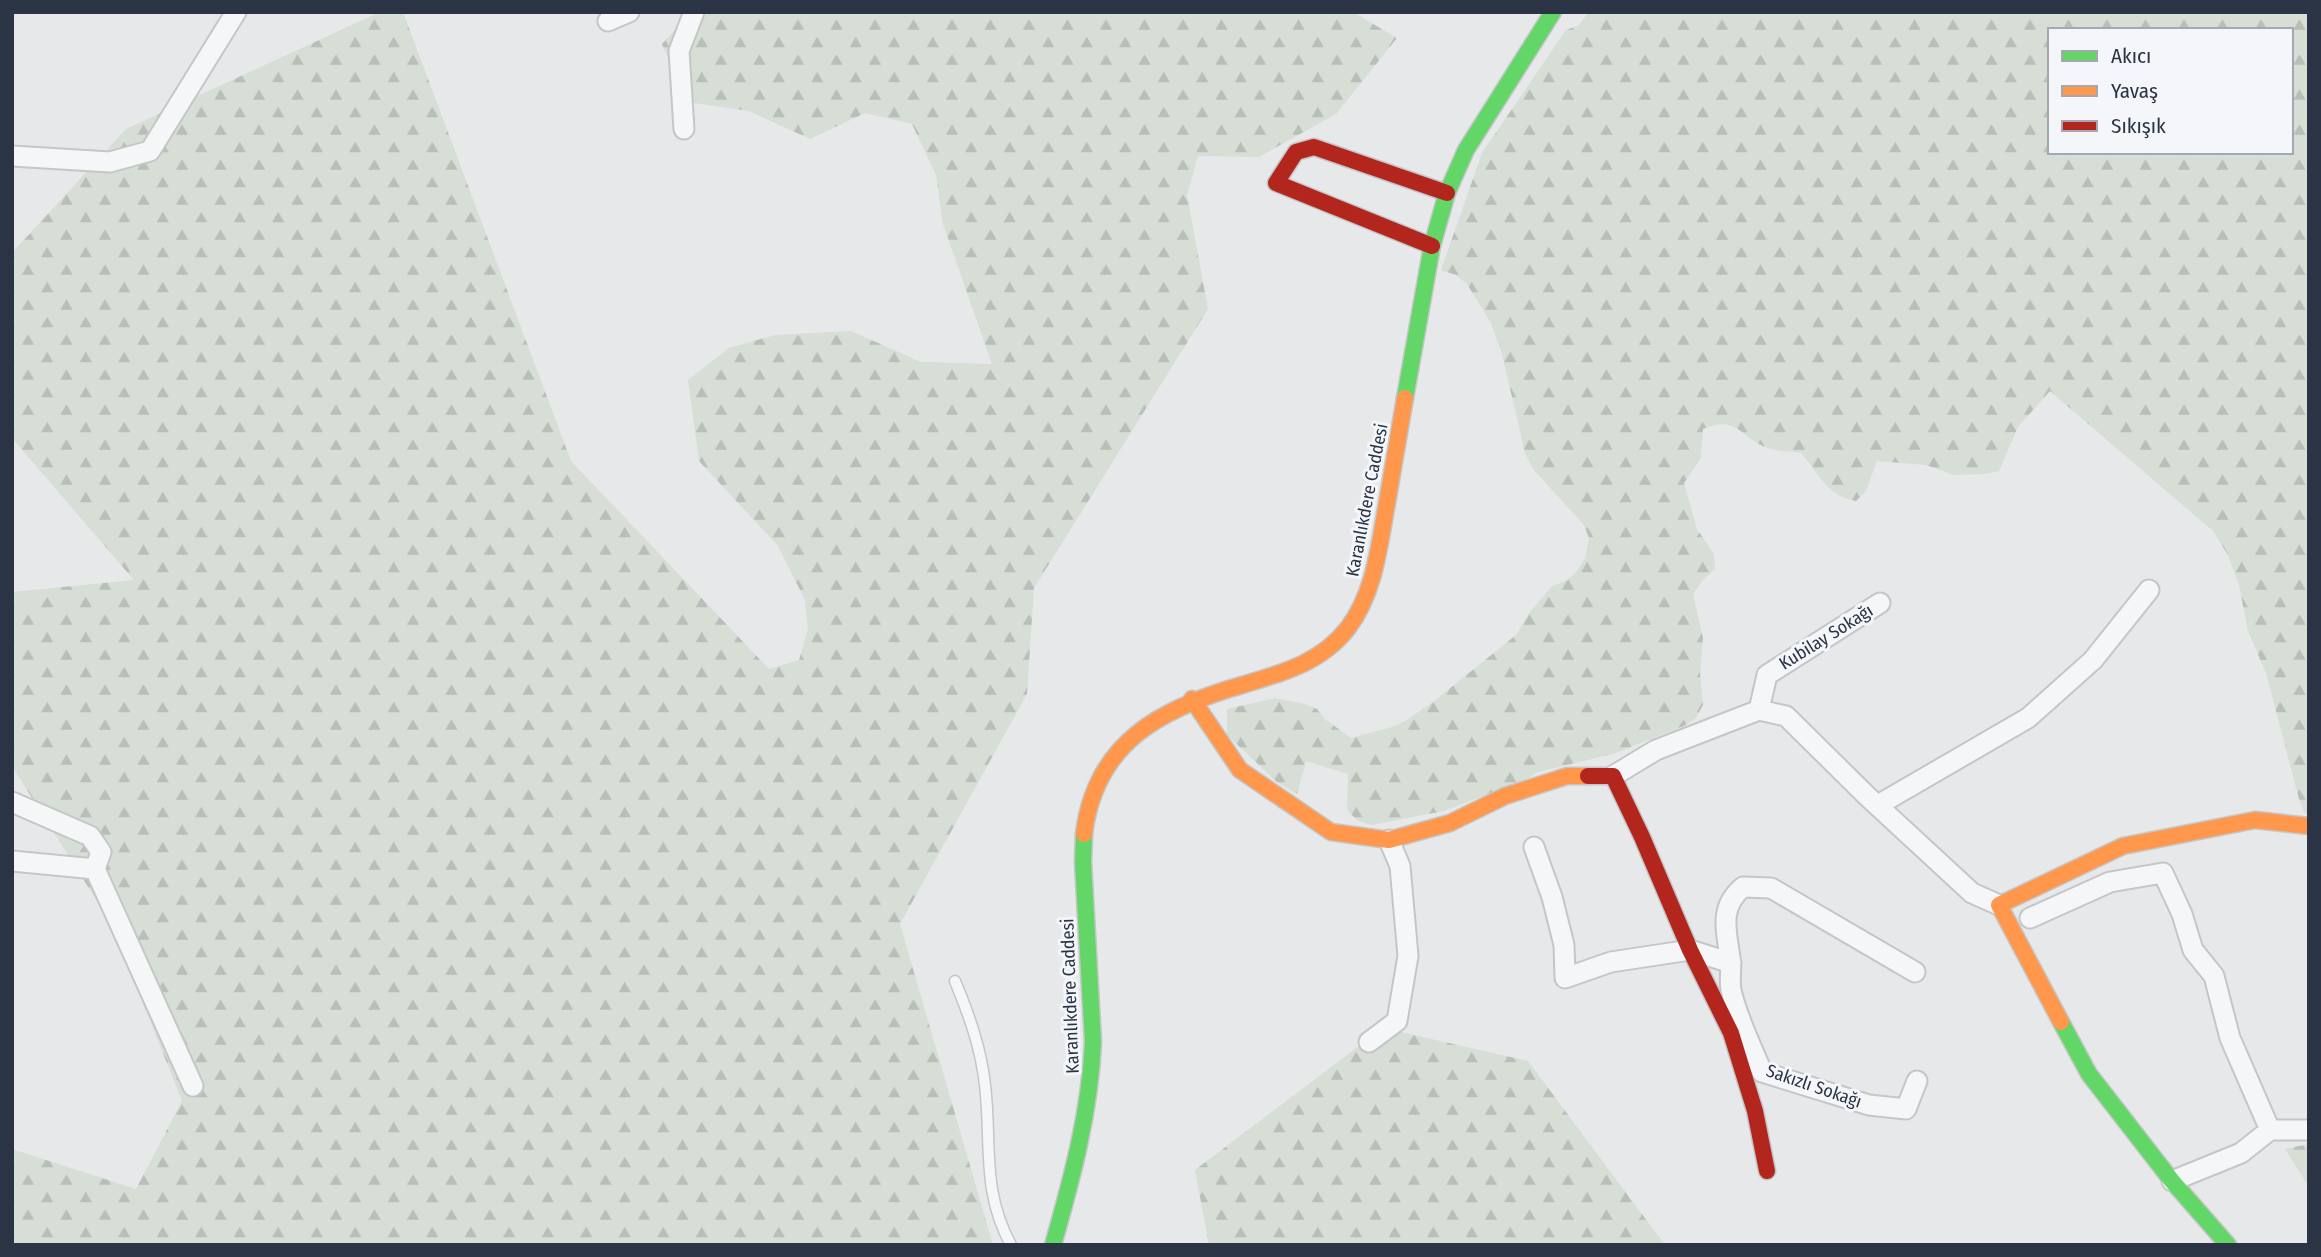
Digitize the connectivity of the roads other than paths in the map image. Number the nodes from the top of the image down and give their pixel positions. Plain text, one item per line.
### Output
1 (236, 12) edge
2 (629, 12) edge
3 (694, 12) edge
4 (1553, 12) edge
5 (608, 21) dead end
6 (684, 129) dead end
7 (12, 156) edge
8 (1447, 193) junction
9 (1432, 246) junction
10 (2149, 590) dead end
11 (1880, 603) dead end
12 (1192, 699) junction
13 (1759, 710) junction
14 (1614, 776) junction
15 (12, 802) edge
16 (1878, 805) junction
17 (2309, 825) edge
18 (1389, 840) junction
19 (1534, 848) dead end
20 (12, 861) edge
21 (95, 869) junction
22 (1999, 905) junction
23 (2030, 918) dead end
24 (1690, 950) junction
25 (1731, 963) junction
26 (1915, 972) dead end
27 (955, 981) dead end
28 (1369, 1042) dead end
29 (1917, 1081) dead end
30 (192, 1087) dead end
31 (2270, 1130) junction
32 (2309, 1130) edge
33 (1767, 1171) dead end
34 (2172, 1181) junction
35 (1011, 1245) edge
36 (1053, 1245) edge
37 (2228, 1245) edge

1 - 7 street
2 - 5 street
3 - 6 street
4 - 8 street, Karanlıkdere Caddesi
8 - 9 street, Karanlıkdere Caddesi
8 - 9 street
9 - 12 street, Karanlıkdere Caddesi
10 - 16 street
11 - 13 street, Kubilay Sokağı
12 - 18 street
12 - 36 street, Karanlıkdere Caddesi
13 - 14 street
13 - 16 street
14 - 18 street
14 - 24 street
15 - 21 street
16 - 22 street
17 - 22 street
18 - 28 street
19 - 24 street
20 - 21 street
21 - 30 street
22 - 34 street
23 - 31 street
24 - 25 street
24 - 33 street
25 - 26 street, Sakızlı Sokağı
25 - 29 street, Sakızlı Sokağı
27 - 35 lane
31 - 32 street
31 - 34 street
34 - 37 street

